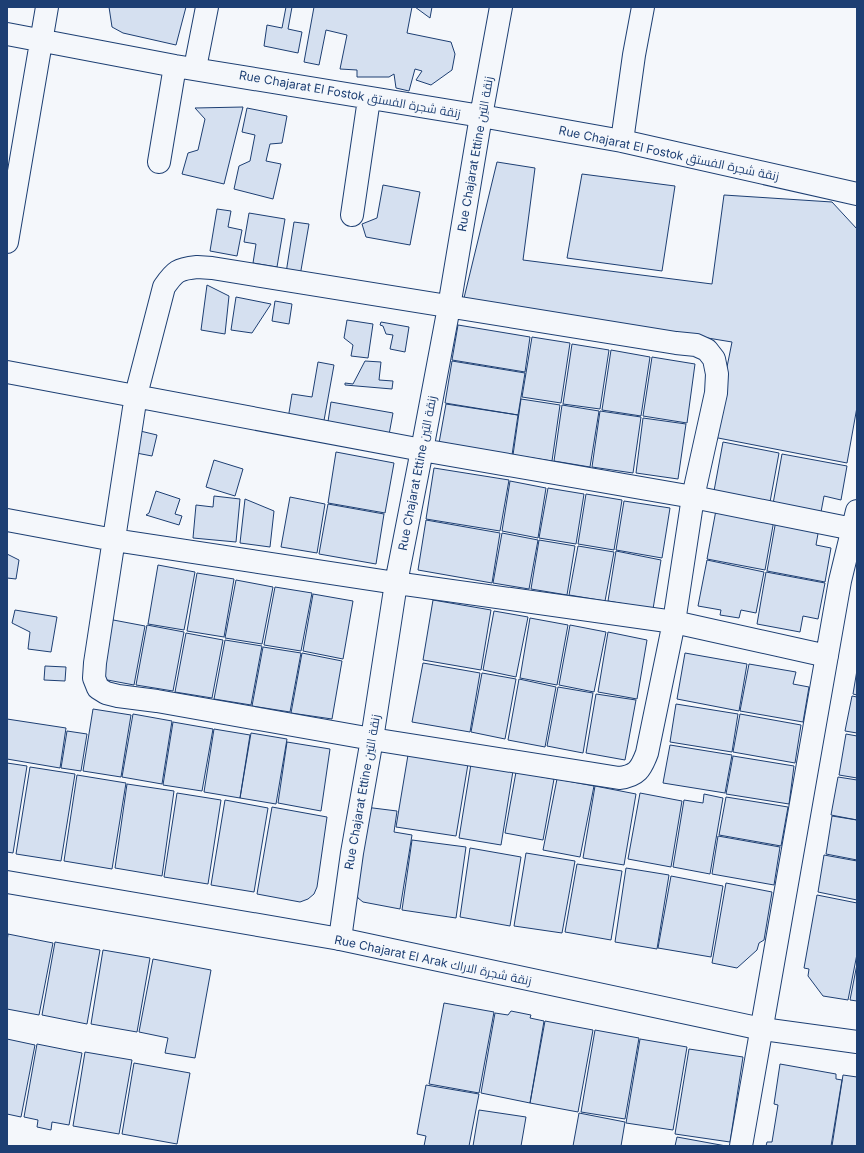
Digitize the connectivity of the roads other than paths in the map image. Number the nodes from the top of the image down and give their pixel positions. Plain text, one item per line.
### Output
1 (47, 7) edge
2 (207, 7) edge
3 (501, 7) edge
4 (643, 7) edge
5 (7, 34) edge
6 (42, 40) junction
7 (185, 67) junction
8 (369, 99) junction
9 (481, 116) junction
10 (622, 141) junction
11 (159, 162) dead end
12 (857, 194) edge
13 (352, 215) dead end
14 (7, 242) edge
15 (449, 307) junction
16 (7, 372) edge
17 (136, 395) junction
18 (422, 450) junction
19 (693, 497) junction
20 (7, 520) edge
21 (855, 520) edge
22 (114, 540) junction
23 (396, 583) junction
24 (848, 583) edge
25 (674, 622) junction
26 (827, 656) junction
27 (372, 739) junction
28 (7, 882) edge
29 (340, 939) junction
30 (762, 1030) junction
31 (857, 1042) edge
32 (741, 1146) edge

1 - 6 street
2 - 7 street
3 - 9 street, Rue Chajarat Ettine زنقة التين
4 - 10 street
5 - 6 street, Rue Chajarat El Fostok زنقة شجرة الفستق
6 - 7 street, Rue Chajarat El Fostok زنقة شجرة الفستق
6 - 14 street
7 - 8 street, Rue Chajarat El Fostok زنقة شجرة الفستق
7 - 11 street
8 - 9 street, Rue Chajarat El Fostok زنقة شجرة الفستق
8 - 13 street
9 - 10 street, Rue Chajarat El Fostok زنقة شجرة الفستق
9 - 15 street, Rue Chajarat Ettine زنقة التين
10 - 12 street, Rue Chajarat El Fostok زنقة شجرة الفستق
15 - 17 street
15 - 18 street, Rue Chajarat Ettine زنقة التين
15 - 19 street
16 - 17 street
17 - 18 street
17 - 22 street
18 - 19 street
18 - 23 street, Rue Chajarat Ettine زنقة التين
19 - 21 street
19 - 25 street
20 - 22 street
21 - 24 street
22 - 23 street
22 - 27 street
23 - 25 street
23 - 27 street, Rue Chajarat Ettine زنقة التين
24 - 26 street
25 - 26 street
25 - 27 street
26 - 30 street
27 - 29 street, Rue Chajarat Ettine زنقة التين
28 - 29 street, Rue Chajarat El Arak زنقة شجرة الاراك
29 - 30 street, Rue Chajarat El Arak زنقة شجرة الاراك
30 - 31 street, Rue Chajarat El Arak زنقة شجرة الاراك
30 - 32 street

